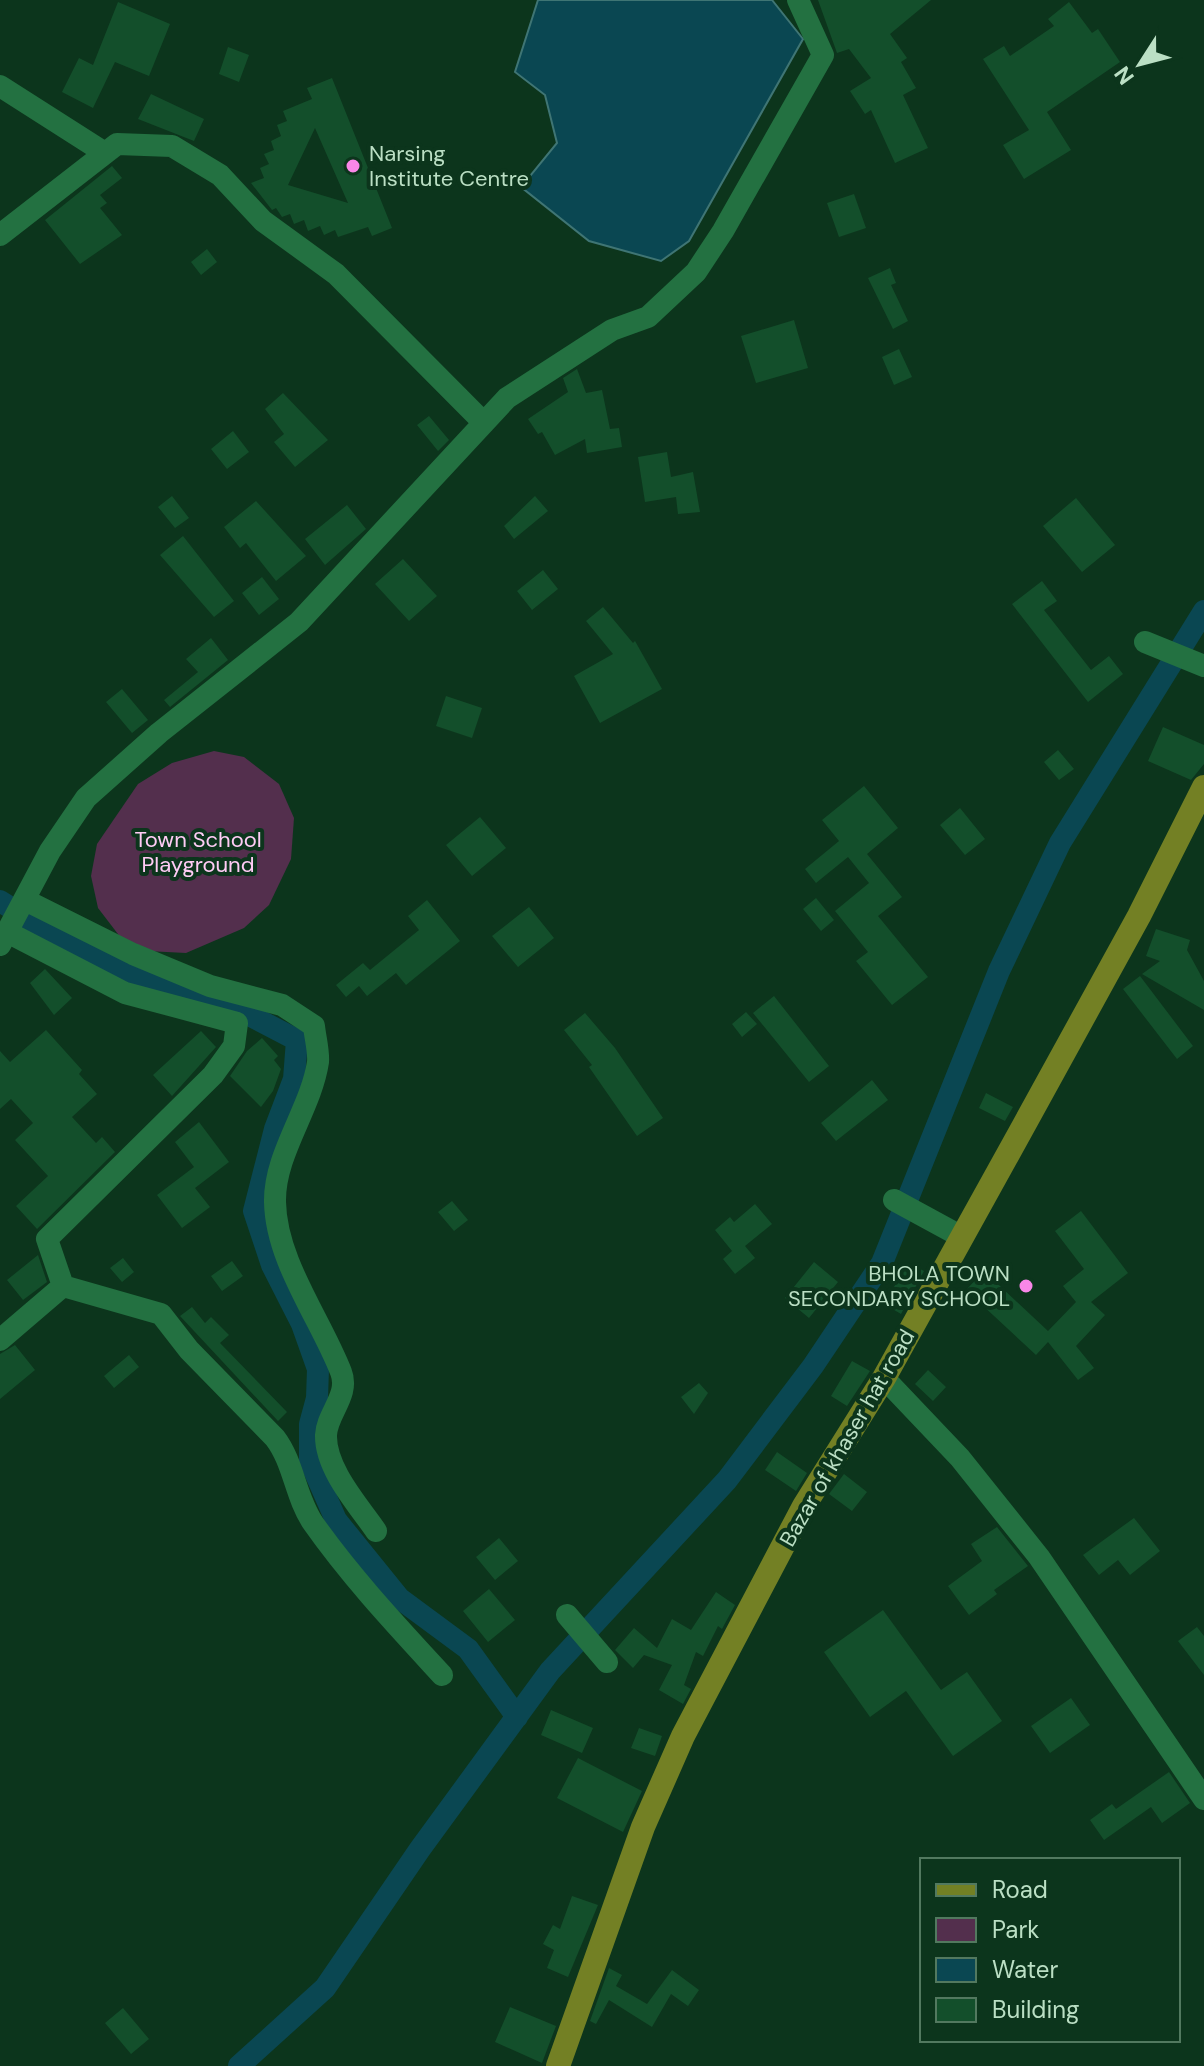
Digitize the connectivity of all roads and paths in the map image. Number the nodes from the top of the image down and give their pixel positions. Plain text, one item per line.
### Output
1 (798, 0) edge
2 (0, 86) edge
3 (105, 153) junction
4 (0, 235) edge
5 (484, 423) junction
6 (1145, 642) dead end
7 (1204, 666) edge
8 (1204, 787) edge
9 (28, 898) junction
10 (5, 937) edge
11 (894, 1200) dead end
12 (952, 1231) junction
13 (63, 1286) junction
14 (0, 1340) edge
15 (884, 1378) junction
16 (376, 1531) dead end
17 (567, 1615) dead end
18 (607, 1662) dead end
19 (442, 1675) dead end
20 (1204, 1799) edge
21 (558, 2066) edge

1 - 5 street
2 - 3 street
3 - 4 street
3 - 5 street
5 - 9 street
6 - 7 street
8 - 12 main road, Bazar of khaser hat road
9 - 10 street
9 - 16 street
10 - 13 street
11 - 12 street
12 - 15 main road, Bazar of khaser hat road
13 - 14 street
13 - 19 street
15 - 20 street
15 - 21 main road, Bazar of khaser hat road
17 - 18 street

